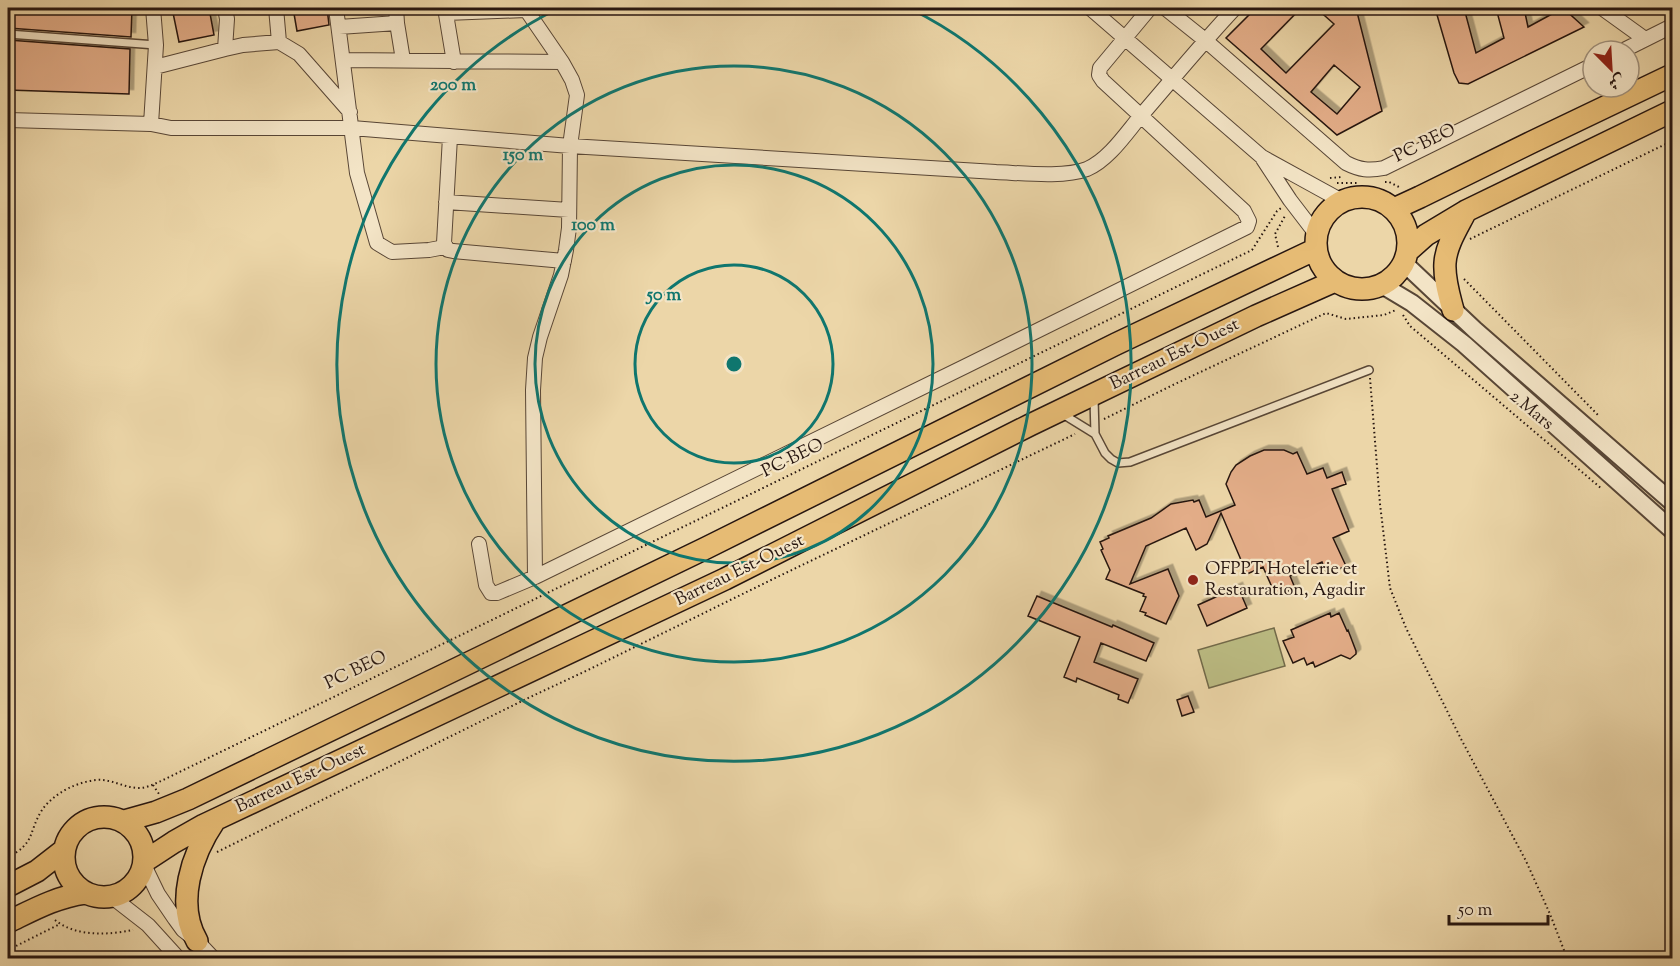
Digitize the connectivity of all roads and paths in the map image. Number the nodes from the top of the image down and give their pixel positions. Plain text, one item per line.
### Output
1 (153, 8) edge
2 (225, 8) edge
3 (276, 8) edge
4 (336, 8) edge
5 (396, 8) edge
6 (1090, 8) edge
7 (1150, 8) edge
8 (1166, 8) edge
9 (1235, 8) edge
10 (1602, 8) edge
11 (525, 9) edge
12 (446, 10) edge
13 (397, 23) junction
14 (1672, 26) edge
15 (339, 27) junction
16 (8, 34) edge
17 (1125, 36) junction
18 (1645, 39) junction
19 (1205, 40) junction
20 (1641, 41) edge
21 (279, 42) junction
22 (156, 45) junction
23 (225, 49) junction
24 (343, 60) junction
25 (404, 60) junction
26 (454, 62) junction
27 (562, 62) junction
28 (155, 67) junction
29 (1581, 71) edge
30 (1672, 75) edge
31 (1173, 79) junction
32 (1672, 111) edge
33 (350, 113) junction
34 (1142, 115) junction
35 (8, 120) edge
36 (151, 124) junction
37 (352, 128) junction
38 (450, 137) junction
39 (1672, 141) edge
40 (570, 146) junction
41 (1262, 157) junction
42 (1348, 177) dead end
43 (1378, 182) dead end
44 (1367, 183) dead end
45 (1312, 186) junction
46 (1420, 197) junction
47 (1342, 201) junction
48 (446, 202) junction
49 (1291, 202) junction
50 (1394, 209) junction
51 (569, 210) junction
52 (1466, 211) junction
53 (1316, 241) junction
54 (445, 247) junction
55 (1446, 255) junction
56 (1406, 257) junction
57 (564, 261) junction
58 (1283, 265) junction
59 (1335, 281) junction
60 (1382, 285) junction
61 (1453, 310) junction
62 (1370, 370) joint
63 (1094, 394) junction
64 (1059, 411) junction
65 (1601, 419) dead end
66 (1094, 424) junction
67 (1086, 428) junction
68 (1095, 434) junction
69 (1609, 495) dead end
70 (1672, 502) edge
71 (1672, 530) edge
72 (479, 543) dead end
73 (535, 577) junction
74 (216, 820) junction
75 (124, 821) junction
76 (64, 850) junction
77 (8, 857) edge
78 (194, 861) junction
79 (145, 863) junction
80 (8, 886) edge
81 (85, 893) junction
82 (112, 897) junction
83 (39, 907) junction
84 (8, 922) edge
85 (60, 924) junction
86 (148, 925) junction
87 (197, 941) junction
88 (8, 950) edge
89 (178, 958) edge
90 (213, 958) edge
91 (1567, 958) edge

1 - 22 street
2 - 23 street
3 - 21 street
4 - 15 street
5 - 13 street
6 - 17 street
7 - 17 street
8 - 19 street
9 - 19 street
10 - 18 street
11 - 12 street
11 - 27 street
12 - 26 street
13 - 15 street
13 - 25 street
14 - 18 street
15 - 24 street
16 - 22 lane
17 - 31 street
17 - 34 street
18 - 20 street
19 - 29 street
19 - 31 street
21 - 23 street
21 - 33 street
22 - 28 street
23 - 28 street
24 - 25 street
24 - 33 street
25 - 26 street
26 - 27 street
27 - 40 street
28 - 36 street
30 - 46 main road
31 - 34 street
31 - 41 street
32 - 52 main road
33 - 37 street
34 - 40 street
34 - 73 street
35 - 36 street
36 - 37 street
37 - 38 street
37 - 54 street
38 - 40 street
38 - 48 street
39 - 55 path
40 - 51 street
41 - 45 street
41 - 49 street
42 - 45 path
43 - 46 path
44 - 45 path
45 - 47 street
46 - 50 main road
47 - 50 main road
47 - 53 main road
48 - 51 street
48 - 54 street
49 - 53 street
49 - 58 path
49 - 77 path, PC BEO
50 - 56 main road
51 - 57 street
52 - 55 main road
52 - 56 main road
53 - 58 main road, Barreau Est-Ouest
53 - 59 main road
54 - 57 street
55 - 61 main road
55 - 65 path
56 - 60 main road
56 - 61 street
57 - 73 street
58 - 75 main road, Barreau Est-Ouest
59 - 60 main road
59 - 63 main road, Barreau Est-Ouest
60 - 71 street
61 - 70 street
62 - 68 lane
62 - 91 path
63 - 64 main road, Barreau Est-Ouest
63 - 66 lane
64 - 67 lane
64 - 74 main road, Barreau Est-Ouest
66 - 68 lane
66 - 69 path, 2 Mars
67 - 68 lane
67 - 78 path
72 - 73 street
74 - 78 main road
74 - 79 main road, Barreau Est-Ouest
75 - 76 main road
75 - 79 main road
76 - 80 main road
76 - 81 main road
78 - 87 main road
79 - 82 main road
79 - 87 street
81 - 82 main road
81 - 83 main road
82 - 86 street
83 - 84 main road
83 - 85 path
85 - 86 path
85 - 88 path
86 - 89 street
87 - 90 street

